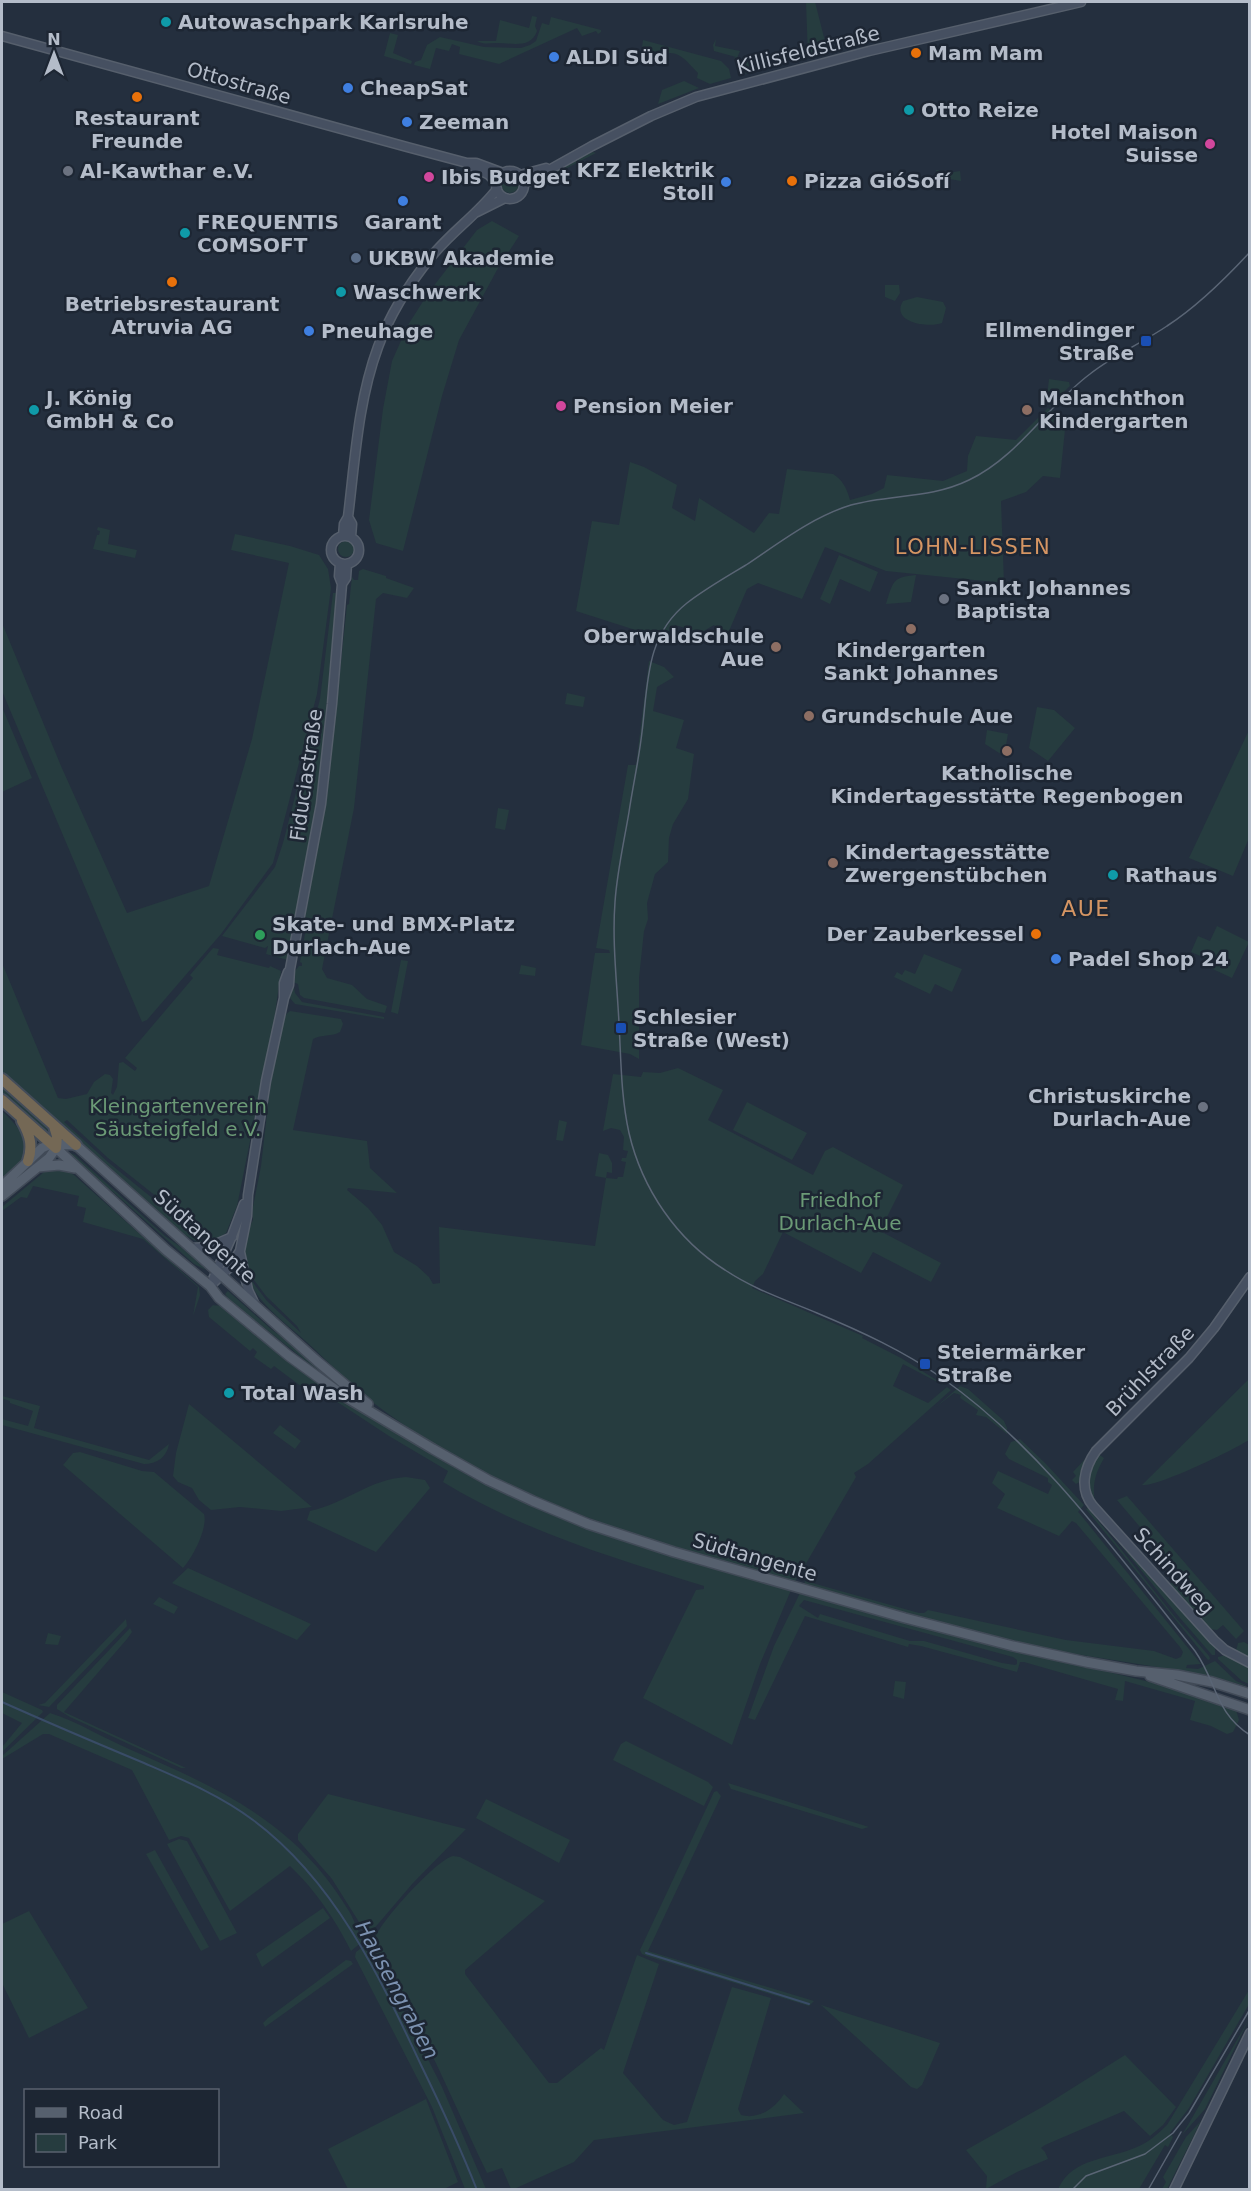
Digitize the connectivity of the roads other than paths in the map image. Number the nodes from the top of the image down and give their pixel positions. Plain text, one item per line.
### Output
1 (1081, 2) edge
2 (2, 36) edge
3 (467, 163) junction
4 (556, 165) junction
5 (503, 173) junction
6 (520, 175) junction
7 (524, 184) junction
8 (497, 185) junction
9 (505, 198) junction
10 (477, 212) junction
11 (347, 537) junction
12 (343, 563) junction
13 (2, 1079) edge
14 (2, 1100) edge
15 (19, 1116) junction
16 (54, 1126) junction
17 (76, 1145) junction
18 (55, 1146) junction
19 (33, 1164) junction
20 (77, 1169) junction
21 (2, 1186) edge
22 (248, 1195) junction
23 (2, 1196) edge
24 (232, 1236) junction
25 (192, 1248) junction
26 (240, 1251) junction
27 (219, 1273) junction
28 (1250, 1277) edge
29 (210, 1286) junction
30 (256, 1305) junction
31 (386, 1419) junction
32 (1084, 1490) joint
33 (1250, 1663) edge
34 (1136, 1671) junction
35 (1250, 1694) edge
36 (1249, 1709) edge
37 (1250, 2032) edge
38 (1174, 2190) edge

1 - 4 main road, Killisfeldstraße
2 - 3 main road, Ottostraße
3 - 5 main road, Ottostraße
3 - 8 main road, Ottostraße
4 - 6 main road, Killisfeldstraße
4 - 7 main road, Killisfeldstraße
5 - 6 main road
5 - 8 main road
6 - 7 main road
7 - 9 main road
8 - 9 main road
8 - 10 main road, Fiduciastraße
9 - 10 main road, Fiduciastraße
10 - 11 main road, Fiduciastraße
11 - 12 main road, Fiduciastraße
11 - 12 main road, Fiduciastraße
12 - 22 main road, Fiduciastraße
13 - 16 highway, Südtangente
14 - 15 highway, Südtangente
15 - 18 highway, Südtangente
15 - 19 highway
16 - 17 highway, Südtangente
16 - 18 highway
17 - 18 main road
17 - 25 main road, Südtangente
18 - 19 main road
18 - 20 main road, Südtangente
19 - 20 main road
19 - 21 main road
19 - 23 main road
20 - 29 main road, Südtangente
22 - 24 main road, Fiduciastraße
22 - 26 main road, Fiduciastraße
24 - 25 main road
24 - 27 main road, Fiduciastraße
25 - 27 main road, Südtangente
26 - 27 main road, Fiduciastraße
26 - 30 main road
27 - 29 main road, Fiduciastraße
27 - 30 main road, Südtangente
28 - 32 main road, Brühlstraße
29 - 31 main road, Südtangente
30 - 31 main road, Südtangente
31 - 34 main road, Südtangente
32 - 33 main road, Schindweg
34 - 35 main road, Südtangente
34 - 36 main road, Südtangente
37 - 38 main road

